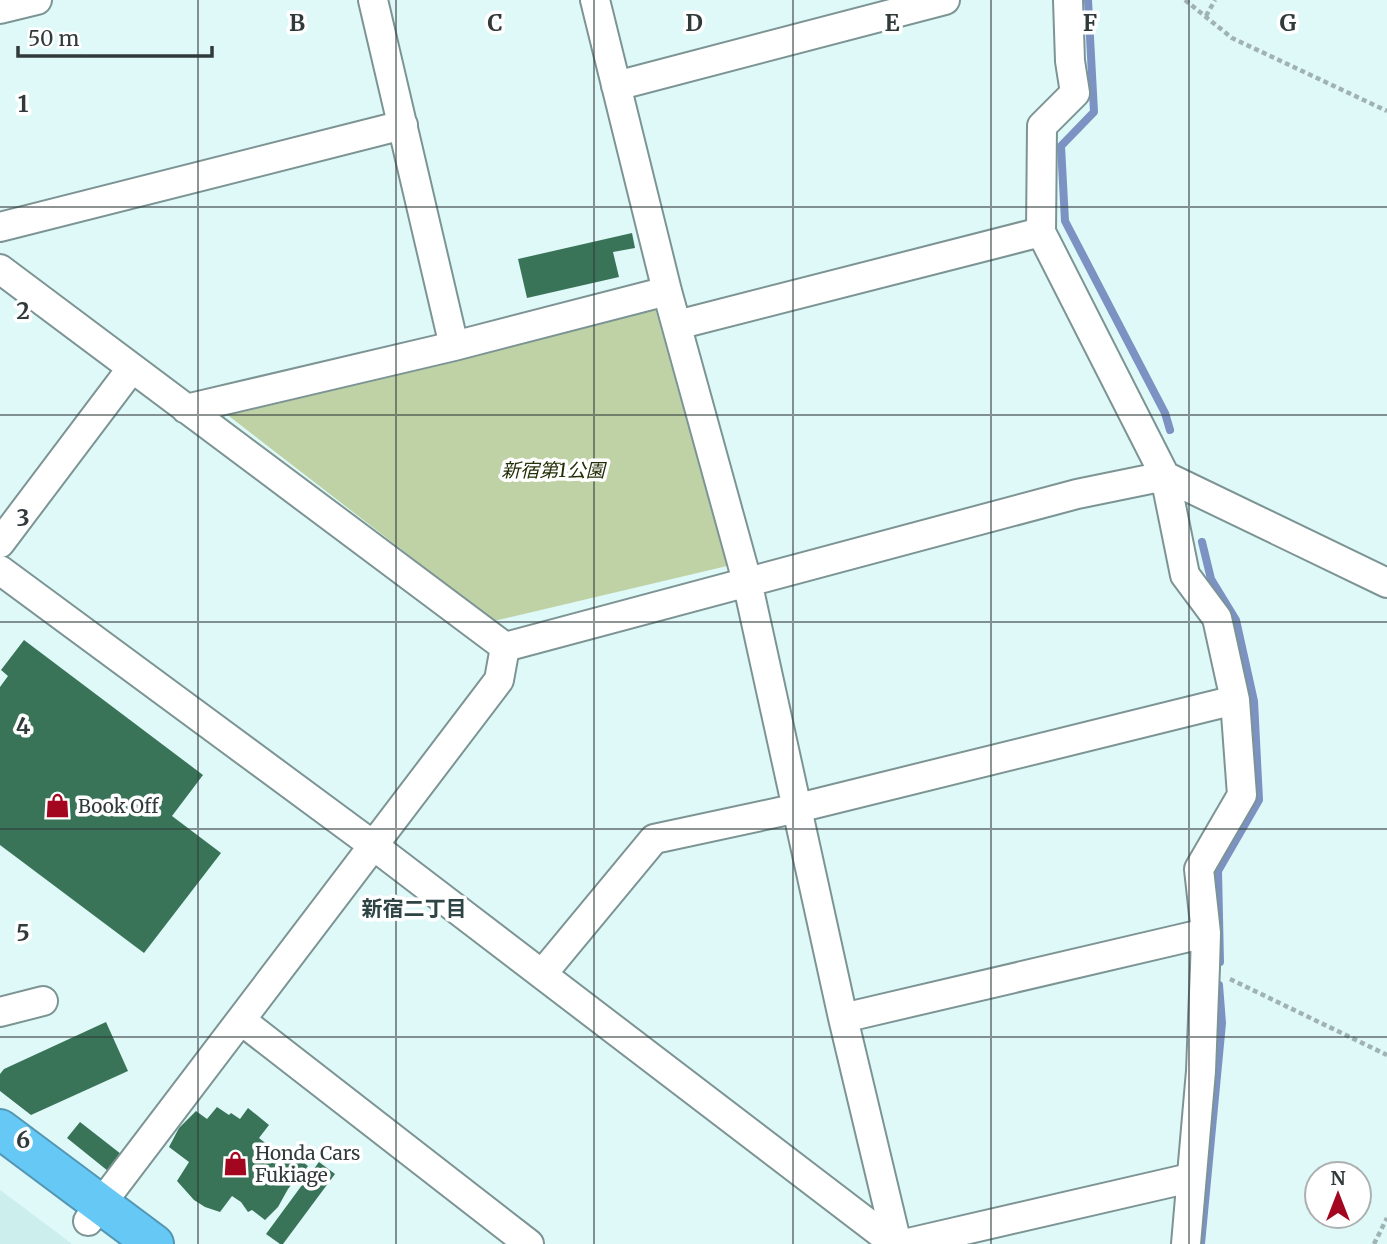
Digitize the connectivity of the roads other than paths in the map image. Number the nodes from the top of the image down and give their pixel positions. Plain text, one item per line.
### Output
1 (37, 0) edge
2 (373, 0) edge
3 (596, 0) edge
4 (945, 0) edge
5 (1068, 0) edge
6 (0, 9) edge
7 (616, 86) junction
8 (403, 125) junction
9 (0, 227) edge
10 (1041, 232) junction
11 (0, 270) edge
12 (667, 291) junction
13 (677, 325) junction
14 (454, 346) junction
15 (132, 368) junction
16 (186, 409) junction
17 (1165, 476) junction
18 (0, 543) edge
19 (0, 570) edge
20 (747, 581) junction
21 (1387, 583) edge
22 (505, 647) junction
23 (1235, 700) junction
24 (798, 808) junction
25 (374, 846) junction
26 (1206, 933) junction
27 (543, 973) junction
28 (43, 1001) dead end
29 (0, 1012) edge
30 (843, 1018) junction
31 (242, 1021) junction
32 (0, 1129) edge
33 (0, 1156) edge
34 (1190, 1178) junction
35 (94, 1213) junction
36 (119, 1244) edge
37 (153, 1244) edge
38 (528, 1244) edge
39 (896, 1244) edge
40 (904, 1244) edge
41 (1186, 1244) edge

1 - 6 street
2 - 8 street
3 - 7 street
4 - 7 street
5 - 10 street
7 - 12 street
8 - 9 street
8 - 14 street
10 - 13 street
10 - 17 street
11 - 15 street
12 - 13 street
12 - 14 street
13 - 20 street
14 - 16 street
15 - 16 street
15 - 18 street
16 - 22 street
17 - 20 street
17 - 21 street
17 - 23 street
19 - 25 street
20 - 22 street
20 - 24 street
22 - 25 street
23 - 24 street
23 - 26 street
24 - 27 street
24 - 30 street
25 - 27 street
25 - 31 street
26 - 30 street
26 - 34 street
27 - 39 street
28 - 29 street
30 - 39 street
31 - 35 street
31 - 38 street
32 - 35 highway
33 - 35 highway
34 - 40 street
34 - 41 street
35 - 36 highway
35 - 37 highway

